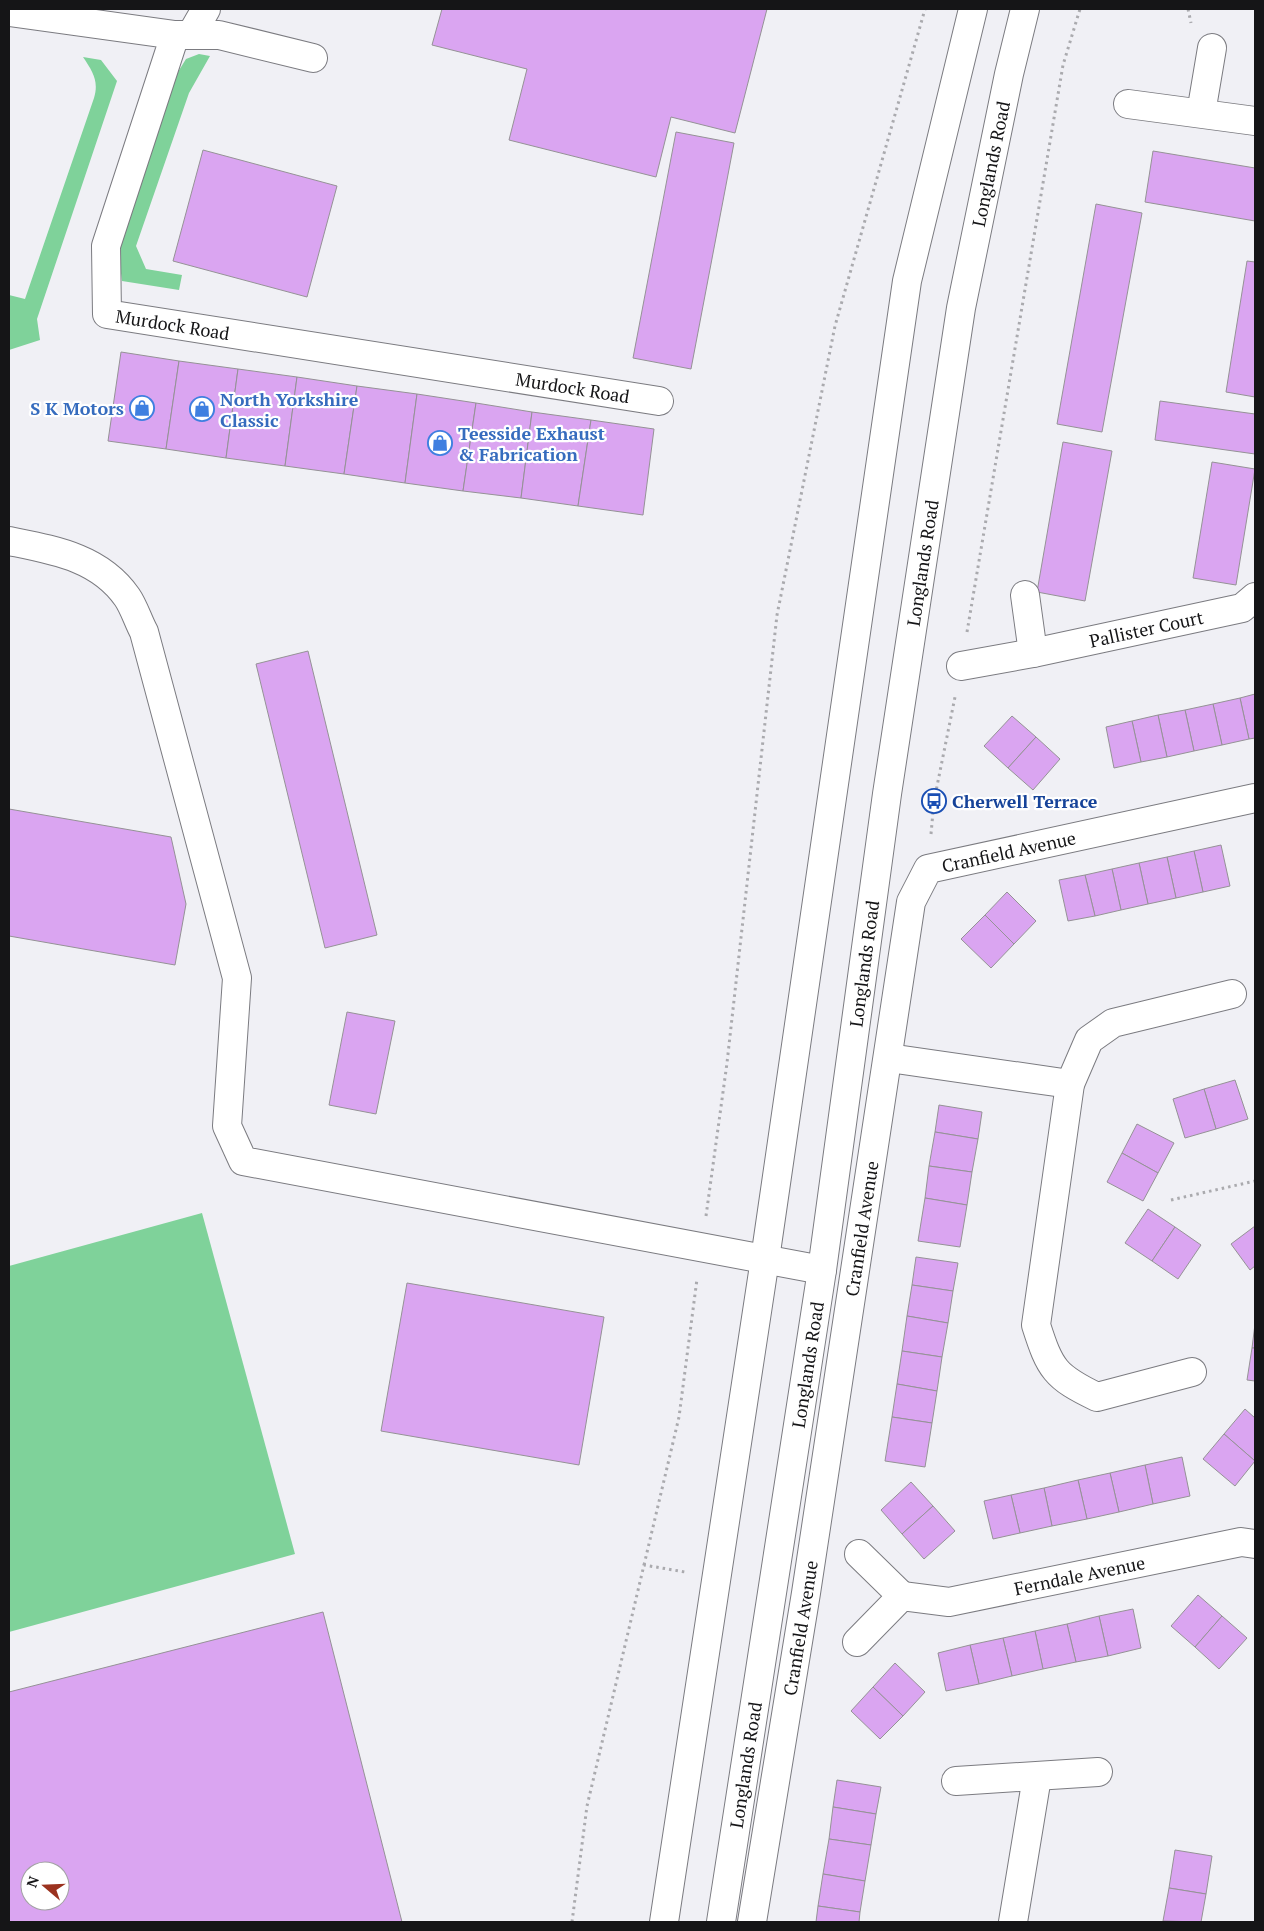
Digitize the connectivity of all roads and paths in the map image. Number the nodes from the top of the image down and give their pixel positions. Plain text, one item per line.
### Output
1 (206, 9) edge
2 (924, 9) edge
3 (973, 9) edge
4 (1025, 9) edge
5 (1080, 9) edge
6 (9, 12) edge
7 (183, 35) junction
8 (1212, 48) dead end
9 (313, 58) dead end
10 (1128, 104) dead end
11 (1201, 112) junction
12 (1255, 120) edge
13 (659, 401) dead end
14 (9, 541) edge
15 (1025, 595) dead end
16 (1255, 596) edge
17 (1033, 653) junction
18 (961, 666) junction
19 (1255, 798) edge
20 (928, 869) junction
21 (1232, 994) dead end
22 (889, 1058) junction
23 (1070, 1084) junction
24 (1255, 1181) edge
25 (1171, 1200) dead end
26 (702, 1248) junction
27 (765, 1259) junction
28 (822, 1270) junction
29 (1192, 1372) dead end
30 (1255, 1544) edge
31 (859, 1554) dead end
32 (644, 1565) dead end
33 (902, 1596) junction
34 (857, 1642) dead end
35 (1098, 1772) dead end
36 (1037, 1777) junction
37 (956, 1781) dead end
38 (664, 1922) edge
39 (721, 1922) edge
40 (752, 1922) edge
41 (1013, 1922) edge

1 - 7 street
2 - 26 path
3 - 27 street
4 - 28 street, Longlands Road
5 - 18 path
6 - 7 street
7 - 9 street
7 - 13 street, Murdock Road
8 - 11 street
10 - 11 street
11 - 12 street
14 - 26 street
15 - 17 street
16 - 17 street, Pallister Court
17 - 18 street, Pallister Court
18 - 20 path
19 - 20 street, Cranfield Avenue
20 - 22 street, Cranfield Avenue
21 - 23 street
22 - 23 street
22 - 40 street, Cranfield Avenue
23 - 29 street
24 - 25 path
26 - 27 street
26 - 32 path
27 - 28 street
27 - 38 street
28 - 39 street, Longlands Road
30 - 33 street, Ferndale Avenue
31 - 33 street
33 - 34 street
35 - 36 street
36 - 37 street
36 - 41 street

